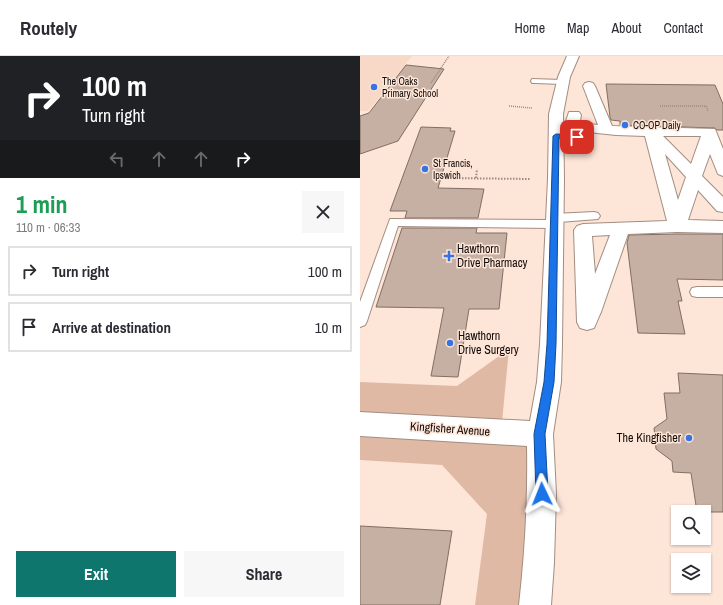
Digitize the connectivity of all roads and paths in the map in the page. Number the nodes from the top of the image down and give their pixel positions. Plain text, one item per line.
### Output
1 (449, 56) edge
2 (573, 56) edge
3 (536, 81) dead end
4 (562, 82) junction
5 (431, 83) dead end
6 (589, 86) dead end
7 (509, 106) dead end
8 (660, 106) dead end
9 (537, 108) dead end
10 (708, 112) dead end
11 (574, 116) dead end
12 (607, 130) junction
13 (651, 131) junction
14 (710, 132) junction
15 (556, 136) junction
16 (584, 137) dead end
17 (477, 168) dead end
18 (723, 171) edge
19 (694, 177) junction
20 (441, 178) dead end
21 (476, 178) junction
22 (556, 179) junction
23 (723, 207) edge
24 (594, 216) dead end
25 (555, 221) junction
26 (676, 226) junction
27 (723, 227) edge
28 (621, 228) junction
29 (697, 292) dead end
30 (723, 292) edge
31 (360, 321) edge
32 (360, 424) edge
33 (540, 434) junction
34 (535, 605) edge

1 - 5 path
2 - 4 street
3 - 4 lane
4 - 15 street
6 - 12 street
7 - 9 path
8 - 10 path
11 - 12 street
12 - 13 street
13 - 14 street
13 - 19 street
13 - 26 street
14 - 18 street
14 - 19 street
15 - 16 lane
15 - 22 street
17 - 21 path
19 - 23 street
19 - 26 street
20 - 21 path
21 - 22 path
22 - 25 street
24 - 25 lane
25 - 31 lane
25 - 33 street
26 - 27 street
26 - 28 street
28 - 28 street
29 - 30 lane
32 - 33 street, Kingfisher Avenue
33 - 34 street

